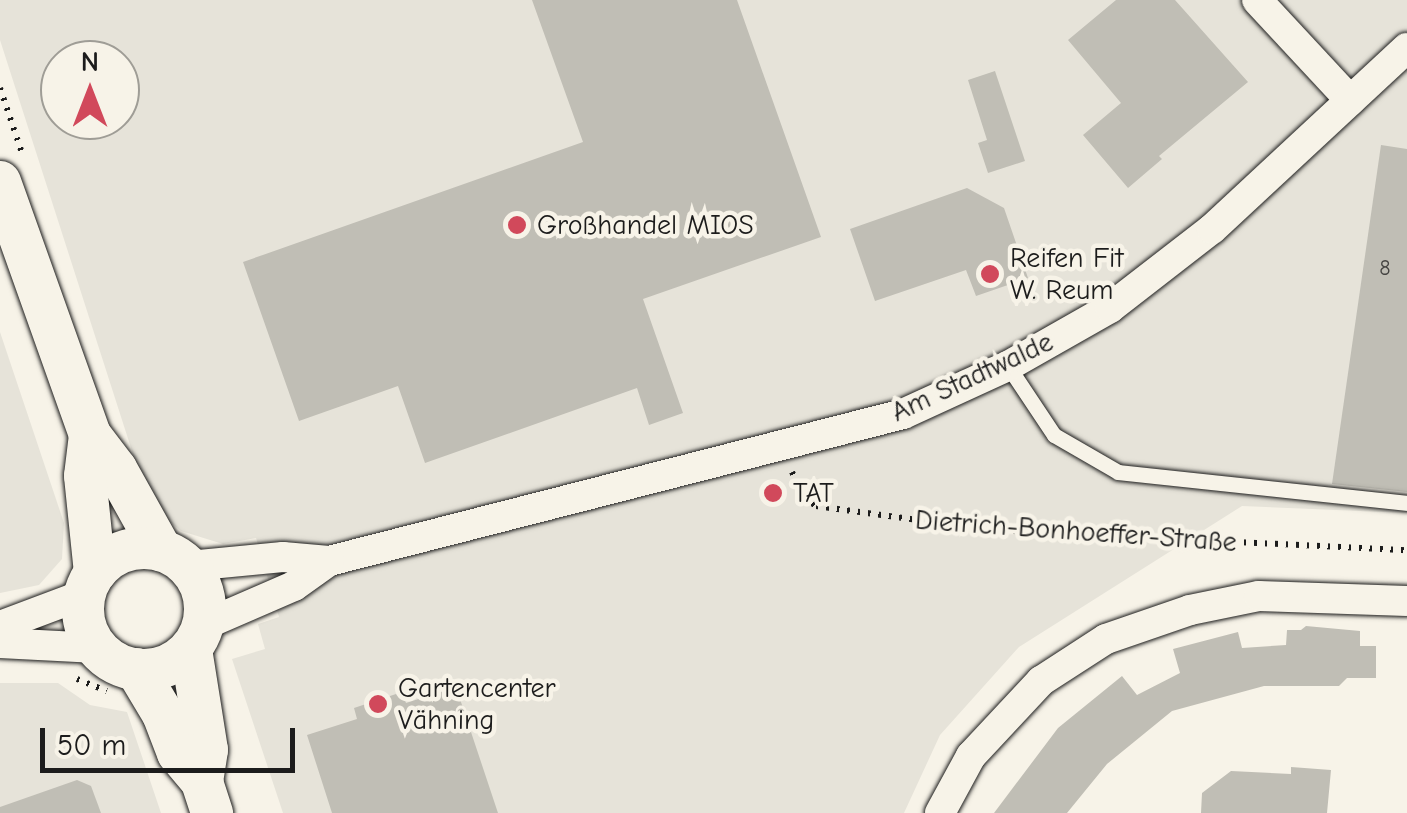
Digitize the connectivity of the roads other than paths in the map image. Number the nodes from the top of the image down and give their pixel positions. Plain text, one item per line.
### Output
1 (1257, 0) edge
2 (1407, 48) edge
3 (1350, 100) junction
4 (0, 182) edge
5 (1008, 366) junction
6 (90, 436) junction
7 (1407, 502) edge
8 (175, 558) junction
9 (329, 562) junction
10 (90, 583) junction
11 (1407, 601) edge
12 (0, 626) edge
13 (197, 637) junction
14 (0, 643) edge
15 (82, 660) junction
16 (130, 682) junction
17 (207, 797) edge
18 (940, 813) edge

1 - 3 street
2 - 3 street, Am Stadtwalde
3 - 5 street, Am Stadtwalde
4 - 6 main road
5 - 7 lane
5 - 9 street, Am Stadtwalde
6 - 8 main road
6 - 10 main road
8 - 9 street, Am Stadtwalde
8 - 10 main road
8 - 13 main road
9 - 13 street, Am Stadtwalde
10 - 12 street
10 - 15 main road
11 - 18 street, Dietrich-Bonhoeffer-Straße
13 - 16 main road
13 - 17 main road
14 - 15 street
15 - 16 main road
16 - 17 main road

